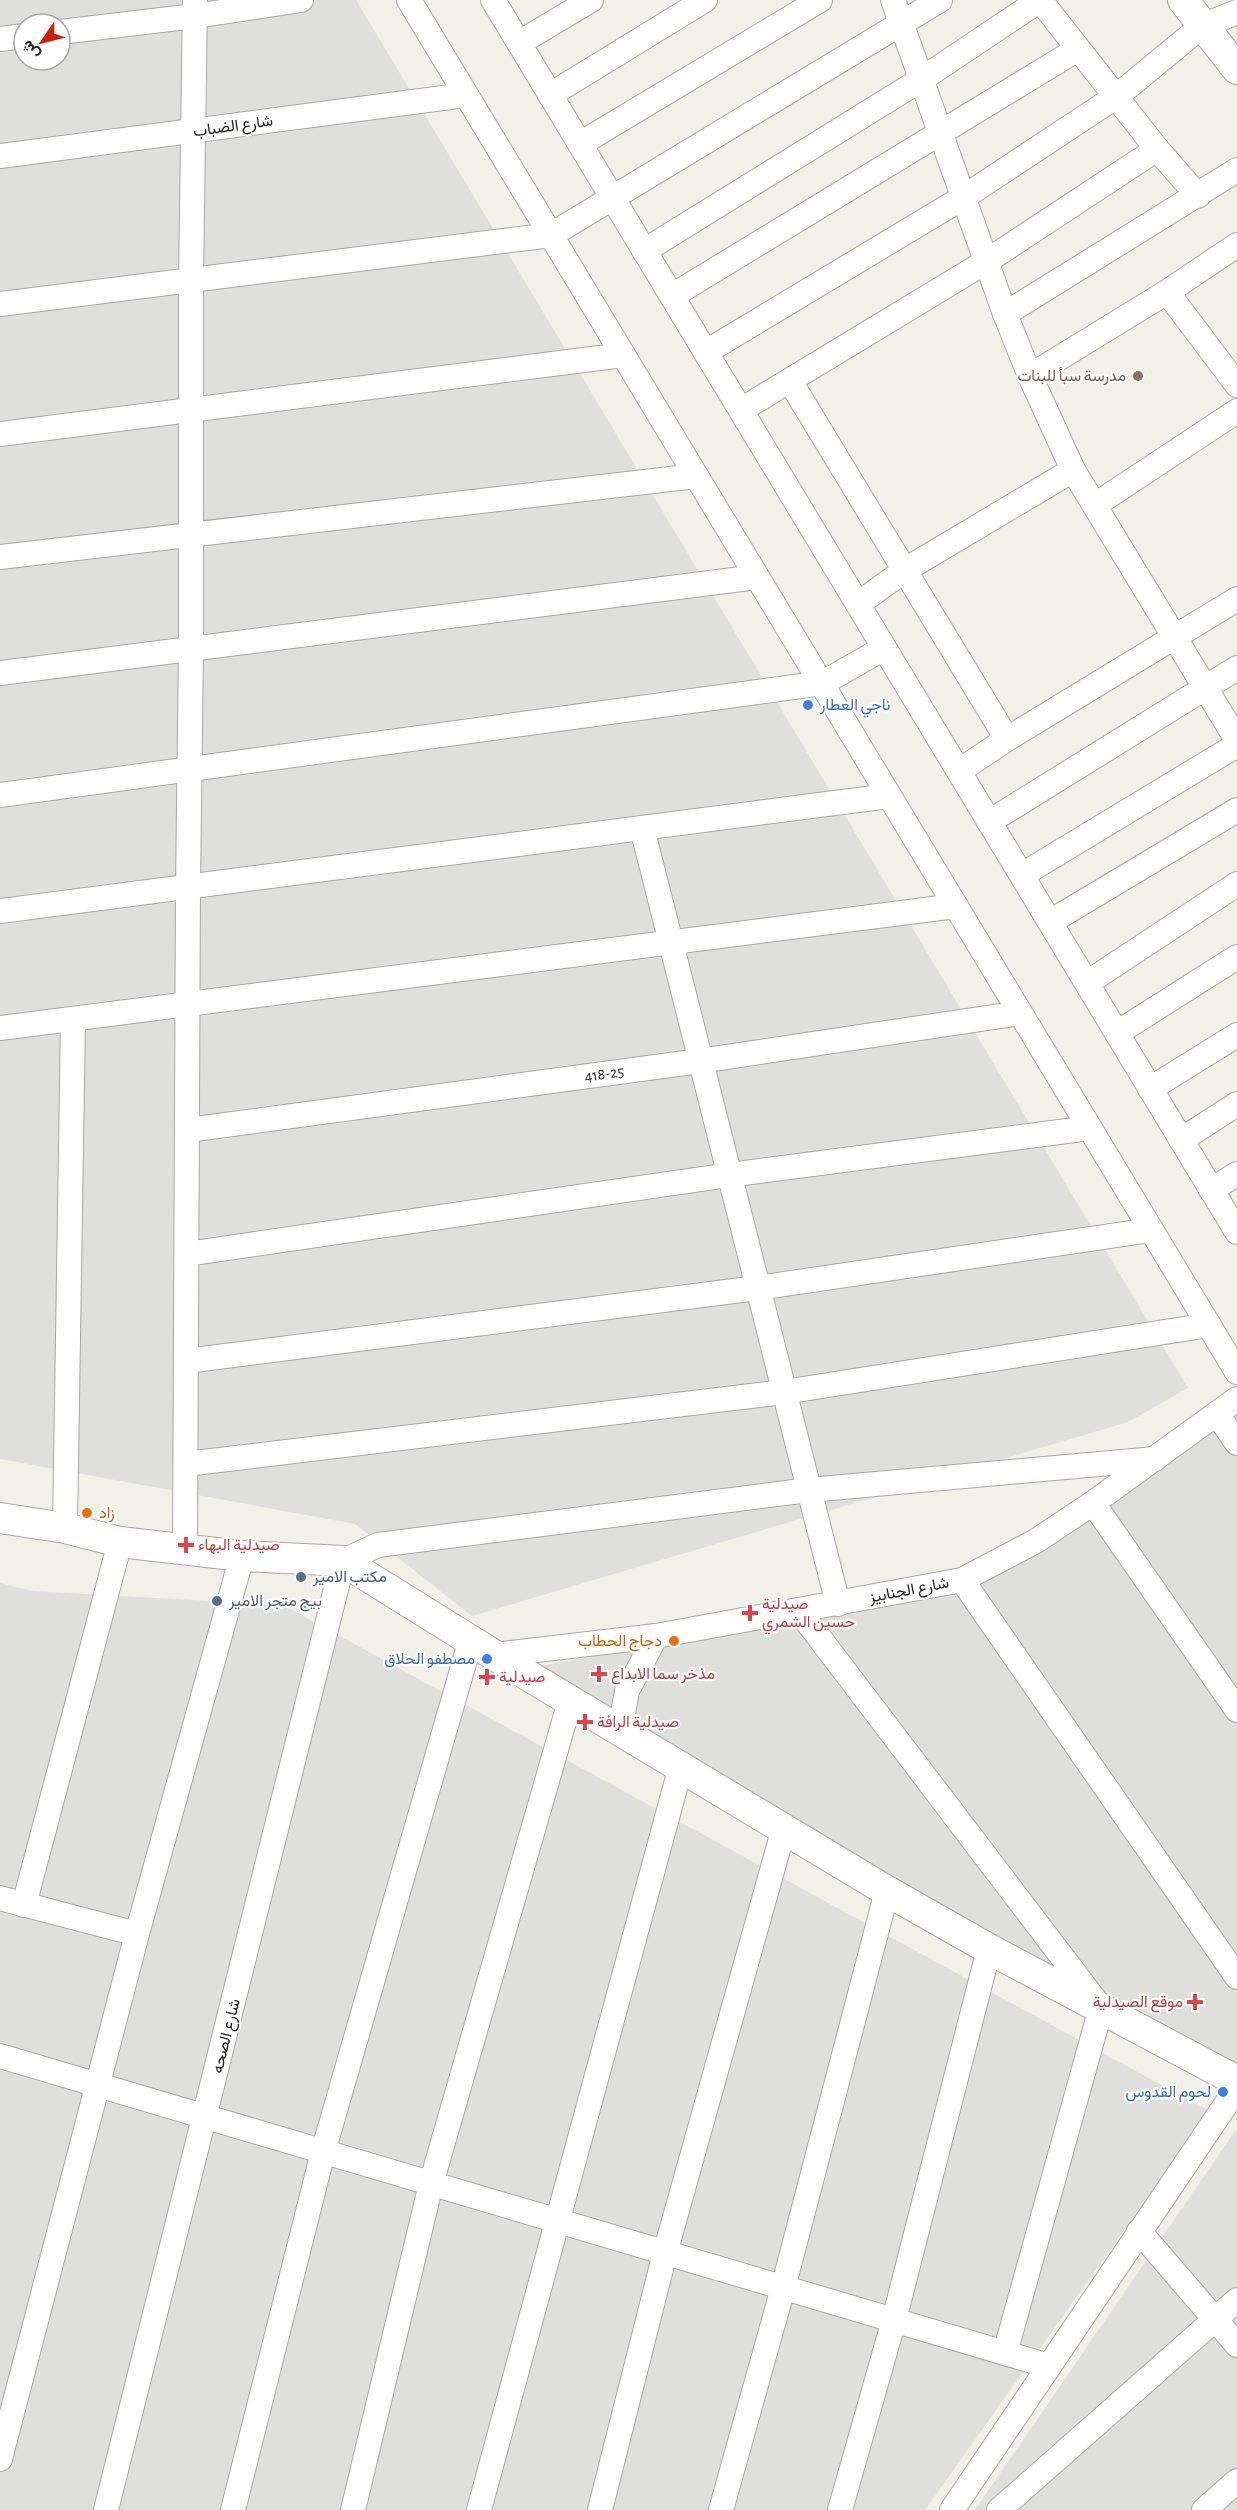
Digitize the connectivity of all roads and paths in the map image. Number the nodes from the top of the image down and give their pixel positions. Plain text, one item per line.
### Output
1 (301, 0) edge
2 (409, 0) edge
3 (493, 0) edge
4 (591, 0) edge
5 (705, 0) edge
6 (820, 0) edge
7 (893, 0) edge
8 (940, 0) edge
9 (1040, 0) edge
10 (1183, 0) edge
11 (195, 8) edge
12 (1237, 12) edge
13 (902, 24) junction
14 (1202, 26) junction
15 (72, 30) edge
16 (519, 43) junction
17 (1078, 49) junction
18 (1237, 69) edge
19 (922, 79) junction
20 (466, 95) junction
21 (550, 95) junction
22 (1117, 96) junction
23 (194, 131) junction
24 (941, 134) junction
25 (580, 144) junction
26 (1157, 149) junction
27 (0, 156) edge
28 (1237, 171) edge
29 (1198, 196) junction
30 (964, 197) junction
31 (612, 198) junction
32 (551, 235) junction
33 (1236, 249) edge
34 (644, 251) junction
35 (987, 261) junction
36 (191, 280) junction
37 (1167, 292) junction
38 (672, 296) junction
39 (0, 304) edge
40 (1005, 314) junction
41 (706, 352) junction
42 (623, 355) junction
43 (1030, 376) junction
44 (790, 381) junction
45 (1237, 385) edge
46 (191, 409) junction
47 (741, 410) junction
48 (1237, 411) edge
49 (0, 434) edge
50 (1073, 470) junction
51 (696, 476) junction
52 (1095, 506) junction
53 (191, 535) junction
54 (0, 557) edge
55 (905, 570) junction
56 (758, 577) junction
57 (1237, 599) edge
58 (858, 604) junction
59 (1174, 638) junction
60 (884, 648) junction
61 (191, 649) junction
62 (1237, 668) edge
63 (0, 673) edge
64 (823, 683) junction
65 (1205, 688) junction
66 (1007, 739) junction
67 (1237, 740) edge
68 (1237, 745) edge
69 (190, 769) junction
70 (959, 771) junction
71 (0, 795) edge
72 (889, 796) junction
73 (1237, 810) edge
74 (990, 822) junction
75 (642, 828) junction
76 (1022, 875) junction
77 (1237, 884) edge
78 (188, 887) junction
79 (956, 906) junction
80 (0, 911) edge
81 (1050, 922) junction
82 (671, 943) junction
83 (1237, 957) edge
84 (1087, 983) junction
85 (187, 1004) junction
86 (1020, 1013) junction
87 (73, 1019) junction
88 (0, 1028) edge
89 (1117, 1033) junction
90 (1237, 1035) edge
91 (700, 1061) junction
92 (1150, 1089) junction
93 (1237, 1104) edge
94 (1090, 1128) junction
95 (188, 1130) junction
96 (1182, 1140) junction
97 (1237, 1174) edge
98 (729, 1175) junction
99 (1211, 1190) junction
100 (1151, 1230) junction
101 (1237, 1232) edge
102 (187, 1254) junction
103 (757, 1288) junction
104 (1209, 1325) junction
105 (186, 1360) junction
106 (1237, 1372) edge
107 (784, 1392) junction
108 (1237, 1399) edge
109 (1217, 1414) junction
110 (1237, 1443) edge
111 (1155, 1459) junction
112 (186, 1464) junction
113 (809, 1491) junction
114 (1093, 1503) junction
115 (1, 1521) edge
116 (65, 1527) junction
117 (120, 1542) junction
118 (185, 1548) junction
119 (242, 1556) junction
120 (343, 1560) junction
121 (962, 1580) junction
122 (838, 1605) junction
123 (799, 1611) junction
124 (656, 1636) junction
125 (483, 1647) junction
126 (570, 1701) junction
127 (1237, 1710) edge
128 (620, 1730) junction
129 (681, 1766) junction
130 (784, 1828) junction
131 (888, 1891) junction
132 (0, 1898) edge
133 (24, 1905) junction
134 (137, 1934) junction
135 (989, 1949) junction
136 (1237, 1977) edge
137 (1101, 2008) junction
138 (0, 2056) edge
139 (1237, 2081) edge
140 (98, 2085) junction
141 (1237, 2088) edge
142 (206, 2117) junction
143 (323, 2152) junction
144 (432, 2184) junction
145 (558, 2221) junction
146 (1139, 2231) junction
147 (665, 2253) junction
148 (783, 2288) junction
149 (1237, 2300) edge
150 (1215, 2319) junction
151 (894, 2320) junction
152 (1237, 2345) edge
153 (1005, 2353) junction
154 (1048, 2366) junction
155 (0, 2459) edge
156 (1237, 2481) edge
157 (106, 2510) edge
158 (233, 2510) edge
159 (353, 2510) edge
160 (479, 2510) edge
161 (600, 2510) edge
162 (720, 2510) edge
163 (840, 2510) edge
164 (952, 2510) edge
165 (999, 2510) edge
166 (1204, 2510) edge

1 - 11 street
2 - 20 street
3 - 16 street
4 - 16 street
5 - 21 street
6 - 25 street
7 - 13 street
8 - 13 street
9 - 17 street
9 - 19 street
10 - 14 street
11 - 15 street
11 - 23 street
12 - 14 street
13 - 19 street
13 - 31 street
14 - 18 street
14 - 22 street
16 - 21 street
17 - 22 street
17 - 24 street
19 - 24 street
19 - 34 street
20 - 23 street, شارع الضباب
20 - 32 street
21 - 25 street
22 - 26 street
22 - 30 street
23 - 27 street, شارع الضباب
23 - 36 street
24 - 30 street
24 - 38 street
25 - 31 street
26 - 29 street
26 - 35 street
28 - 29 street
29 - 40 street
30 - 35 street
30 - 41 street
31 - 32 street
31 - 34 street
32 - 36 street
32 - 42 street
33 - 37 street
34 - 38 street
35 - 40 street
35 - 44 street
36 - 39 street
36 - 46 street
37 - 43 street
37 - 45 street
38 - 41 street
40 - 43 street
41 - 47 street
42 - 46 street
42 - 51 street
43 - 50 street
44 - 47 street
44 - 55 street
46 - 49 street
46 - 53 street
47 - 58 street
48 - 52 street
50 - 52 street
50 - 55 street
51 - 53 street
51 - 56 street
52 - 59 street
53 - 54 street
53 - 61 street
55 - 58 street
55 - 66 street
56 - 61 street
56 - 64 street
57 - 59 street
58 - 60 street
59 - 65 street
59 - 66 street
60 - 64 street
60 - 70 street
61 - 63 street
61 - 69 street
62 - 65 street
64 - 69 street
64 - 72 street
65 - 67 street
65 - 74 street
66 - 70 street
68 - 76 street
69 - 71 street
69 - 78 street
70 - 74 street
72 - 75 street
72 - 79 street
73 - 81 street
74 - 76 street
75 - 78 street
75 - 82 street
76 - 81 street
77 - 84 street
78 - 80 street
78 - 85 street
79 - 82 street
79 - 86 street
81 - 84 street
82 - 85 street
82 - 91 street
83 - 89 street
84 - 89 street
85 - 87 street
85 - 95 street
86 - 91 street, 418-25
86 - 94 street
87 - 88 street
87 - 116 street
89 - 92 street
90 - 92 street
91 - 95 street, 418-25
91 - 98 street
92 - 96 street
93 - 96 street
94 - 98 street
94 - 100 street
95 - 102 street
96 - 99 street
97 - 99 street
98 - 102 street
98 - 103 street
99 - 101 street
100 - 103 street
100 - 104 street
102 - 105 street
103 - 105 street
103 - 107 street
104 - 106 street
104 - 107 street
105 - 112 street
107 - 112 street
107 - 113 street
108 - 109 street, شارع الجنابيز
109 - 110 street
109 - 111 street, شارع الجنابيز
111 - 113 street
111 - 114 street, شارع الجنابيز
112 - 118 street
113 - 120 street
113 - 122 street
114 - 121 street, شارع الجنابيز
114 - 127 street
115 - 116 street
116 - 117 street
117 - 118 street
117 - 133 street
118 - 119 street
119 - 120 street
119 - 134 street
120 - 125 street
120 - 142 street, شارع الصحه
121 - 122 street, شارع الجنابيز
121 - 136 street
122 - 123 street, شارع الجنابيز
123 - 124 street, شارع الجنابيز
123 - 137 street
124 - 125 street, شارع الجنابيز
124 - 128 street
125 - 126 street
125 - 143 street
126 - 128 street
126 - 144 street
128 - 129 street
129 - 130 street
129 - 145 street
130 - 131 street
130 - 147 street
131 - 135 street
131 - 148 street
132 - 133 street
133 - 134 street
134 - 140 street
135 - 137 street
135 - 151 street
137 - 139 street
137 - 153 street
138 - 140 street
140 - 142 street
140 - 155 street
141 - 146 street
142 - 143 street
142 - 157 street, شارع الصحه
143 - 144 street
143 - 158 street
144 - 145 street
144 - 159 street
145 - 147 street
145 - 160 street
146 - 150 street
146 - 154 street
147 - 148 street
147 - 161 street
148 - 151 street
148 - 162 street
149 - 150 street
150 - 152 street
150 - 165 street
151 - 153 street
151 - 163 street
153 - 154 street
154 - 164 street
156 - 166 street

